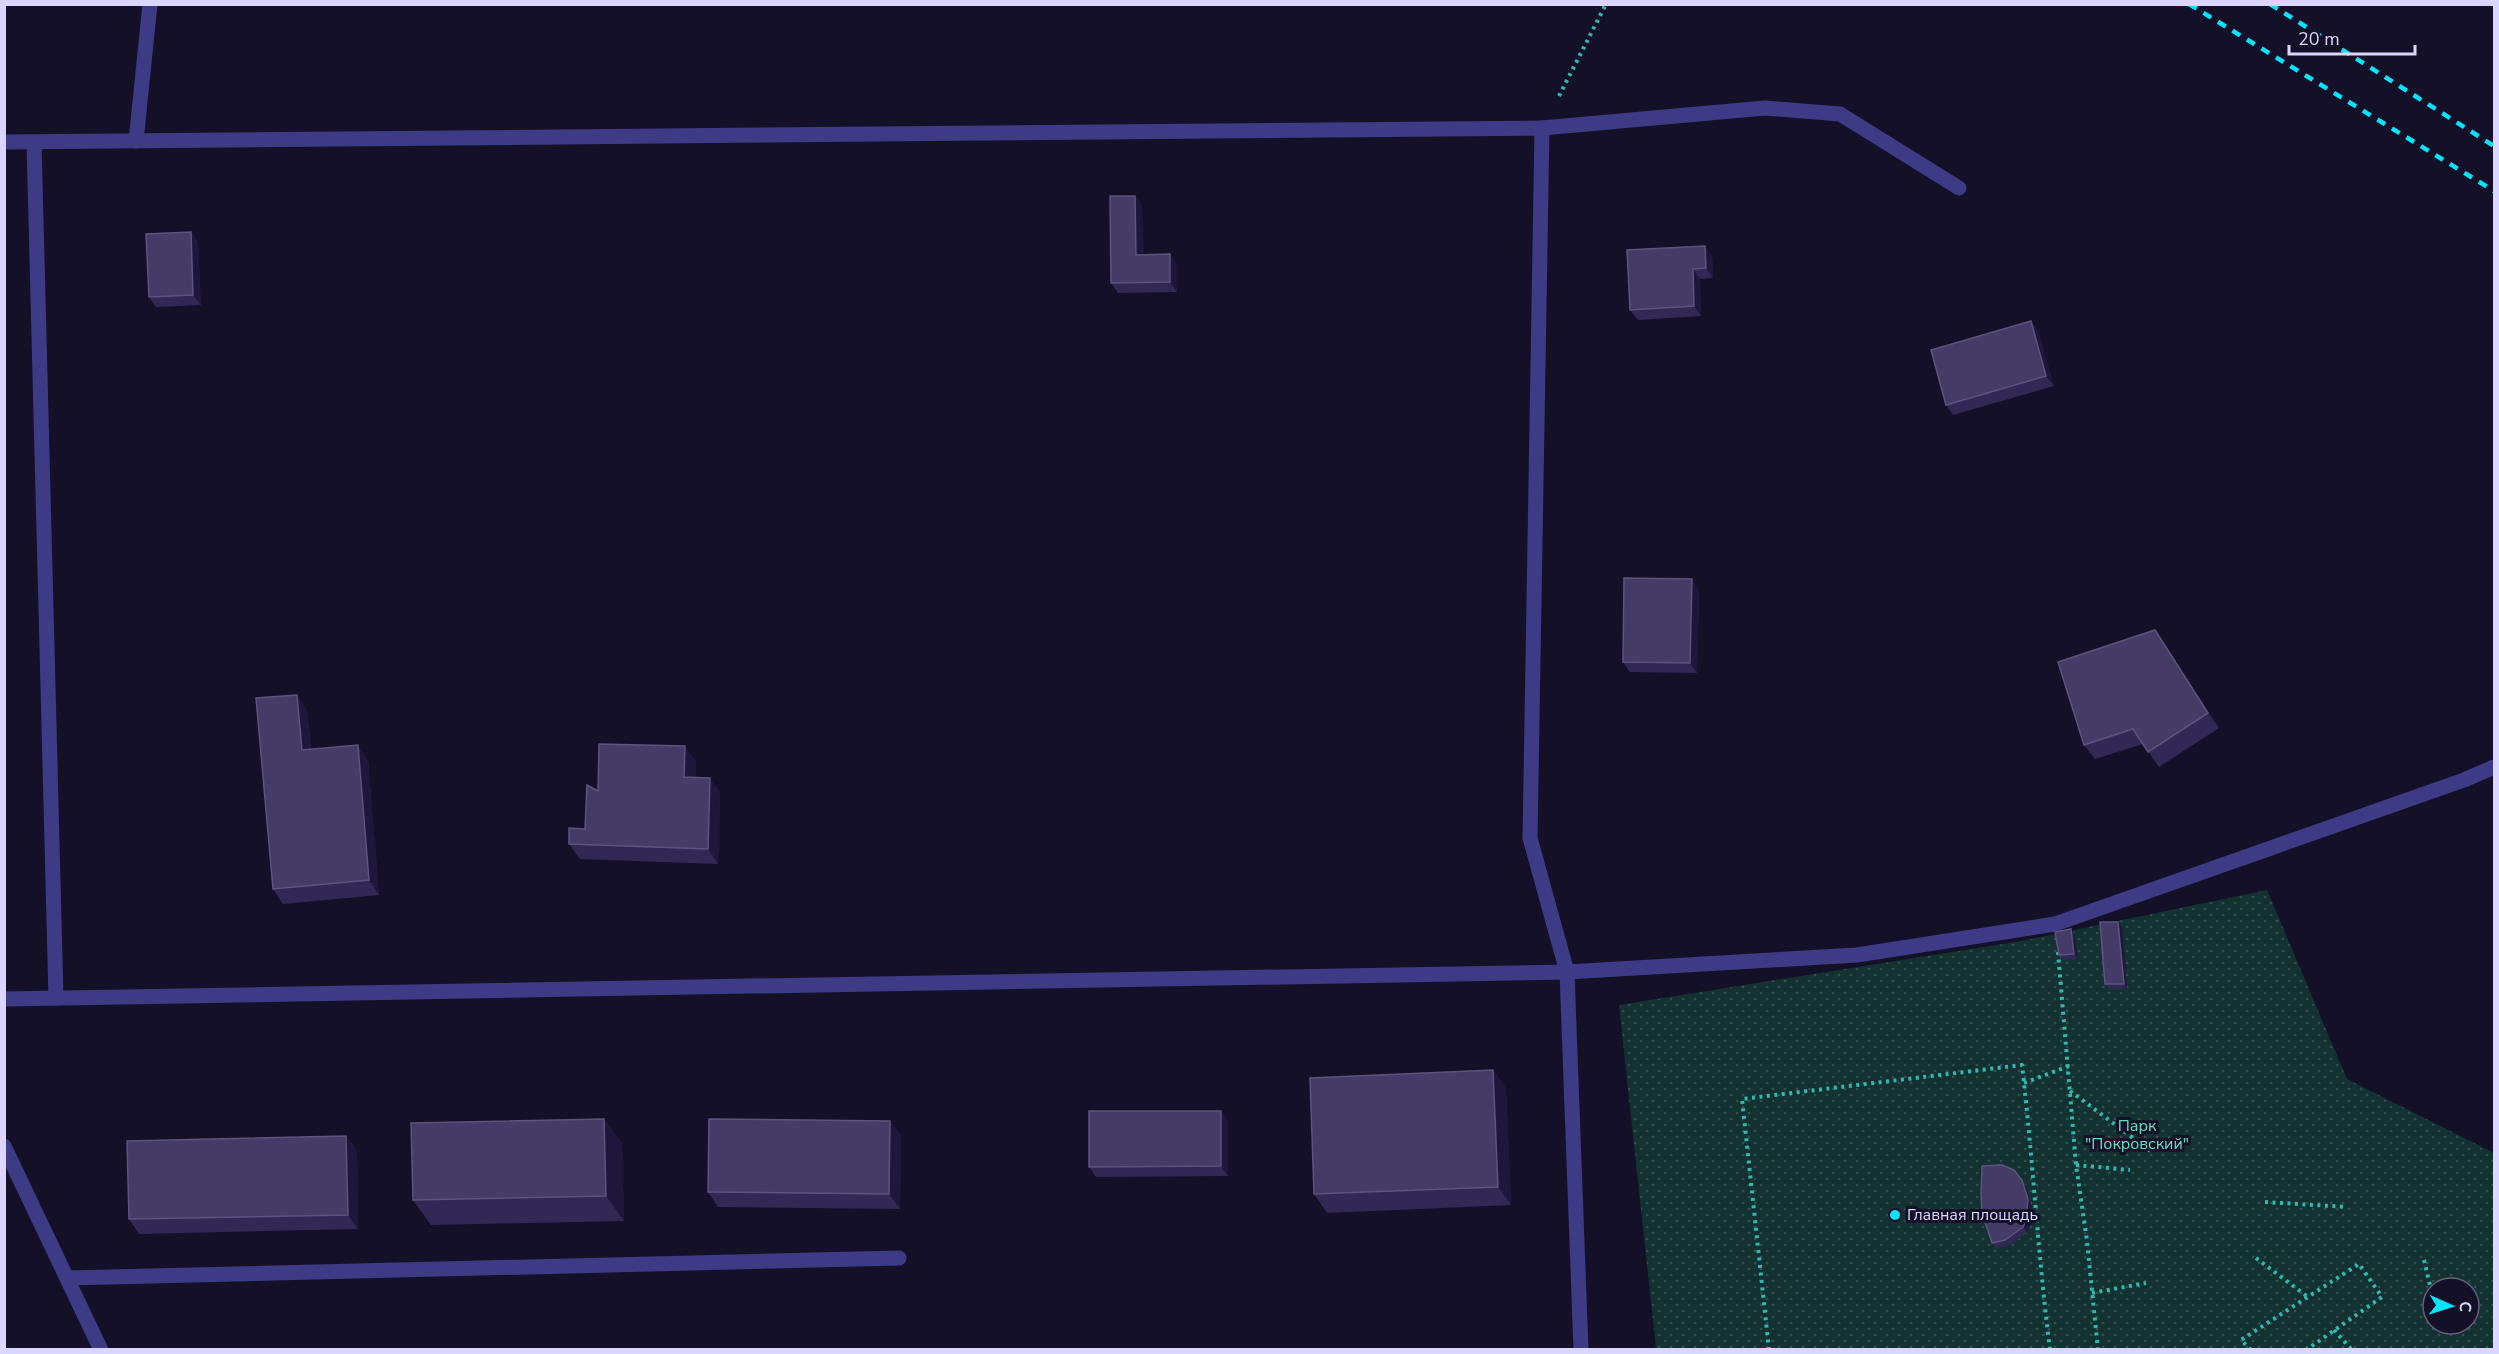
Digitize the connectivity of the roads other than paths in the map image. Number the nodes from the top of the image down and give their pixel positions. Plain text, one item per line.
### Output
1 (150, 4) edge
2 (1542, 128) junction
3 (136, 141) junction
4 (4, 142) edge
5 (34, 142) junction
6 (1959, 188) dead end
7 (2494, 767) edge
8 (1567, 972) junction
9 (56, 998) junction
10 (4, 999) edge
11 (4, 1146) edge
12 (899, 1258) dead end
13 (67, 1278) junction
14 (101, 1350) edge
15 (1581, 1350) edge

1 - 3 street
2 - 3 street
2 - 6 street
2 - 8 street
3 - 5 street
4 - 5 street
5 - 9 street
7 - 8 street
8 - 9 street
8 - 15 street
9 - 10 street
11 - 13 street
12 - 13 street
13 - 14 street

